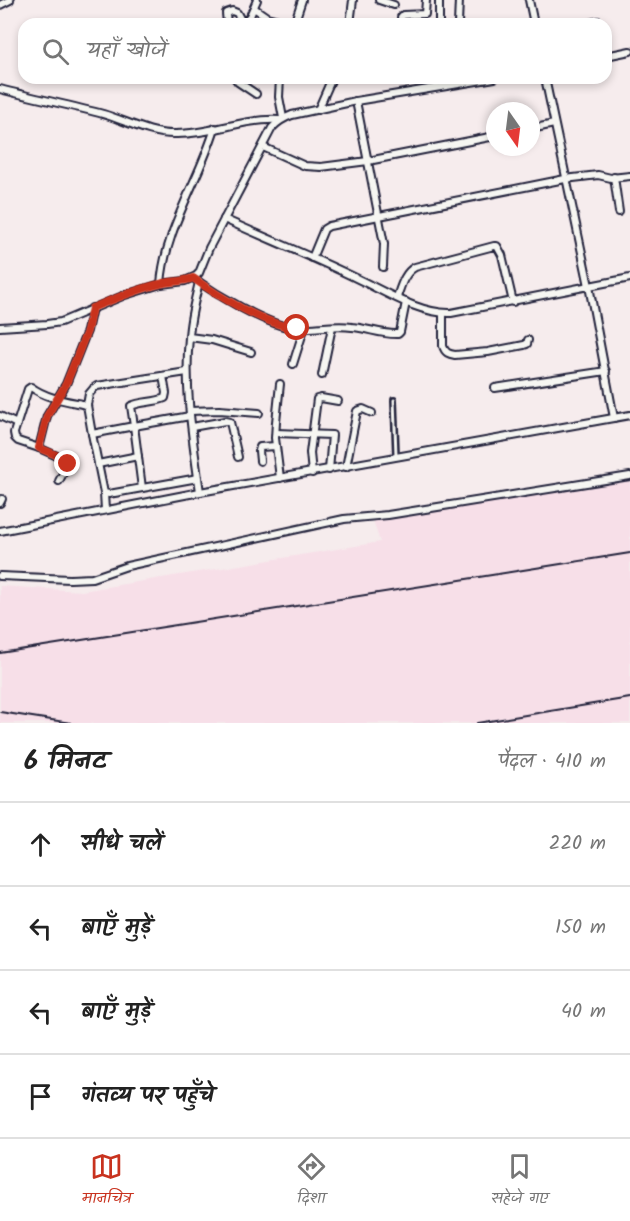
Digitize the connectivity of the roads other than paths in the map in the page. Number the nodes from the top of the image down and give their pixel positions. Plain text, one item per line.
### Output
1 (10, 0) edge
2 (257, 0) edge
3 (302, 0) edge
4 (353, 0) edge
5 (379, 0) edge
6 (440, 0) edge
7 (459, 0) edge
8 (530, 0) edge
9 (426, 1) edge
10 (0, 4) edge
11 (394, 4) dead end
12 (254, 8) junction
13 (226, 18) edge
14 (240, 18) edge
15 (248, 18) edge
16 (271, 18) edge
17 (296, 18) edge
18 (351, 18) edge
19 (401, 18) edge
20 (439, 18) edge
21 (458, 18) edge
22 (533, 18) edge
23 (630, 51) edge
24 (612, 55) edge
25 (240, 84) edge
26 (280, 84) edge
27 (329, 84) edge
28 (448, 84) edge
29 (546, 84) edge
30 (0, 89) edge
31 (256, 94) dead end
32 (357, 101) junction
33 (318, 110) junction
34 (281, 119) junction
35 (554, 124) junction
36 (540, 127) edge
37 (215, 128) junction
38 (486, 138) edge
39 (263, 147) junction
40 (368, 161) junction
41 (630, 176) edge
42 (614, 177) junction
43 (565, 178) junction
44 (619, 212) dead end
45 (378, 216) junction
46 (224, 219) junction
47 (312, 258) junction
48 (383, 267) dead end
49 (630, 278) edge
50 (196, 280) junction
51 (161, 284) junction
52 (589, 286) junction
53 (397, 297) junction
54 (406, 302) junction
55 (513, 302) junction
56 (92, 308) junction
57 (443, 314) junction
58 (0, 327) edge
59 (332, 327) junction
60 (304, 328) junction
61 (189, 337) junction
62 (528, 340) dead end
63 (251, 352) dead end
64 (293, 364) dead end
65 (606, 370) junction
66 (188, 372) junction
67 (322, 375) dead end
68 (163, 376) junction
69 (280, 384) dead end
70 (495, 388) dead end
71 (57, 399) junction
72 (394, 400) dead end
73 (338, 401) dead end
74 (87, 405) junction
75 (190, 413) junction
76 (259, 413) dead end
77 (372, 413) dead end
78 (630, 415) edge
79 (0, 416) edge
80 (614, 418) junction
81 (17, 424) junction
82 (134, 426) junction
83 (192, 427) junction
84 (276, 433) junction
85 (92, 434) junction
86 (313, 434) junction
87 (276, 446) junction
88 (39, 448) junction
89 (138, 456) junction
90 (238, 457) dead end
91 (397, 458) junction
92 (260, 461) dead end
93 (99, 464) junction
94 (346, 467) junction
95 (329, 470) junction
96 (312, 473) junction
97 (630, 476) edge
98 (198, 478) junction
99 (280, 478) junction
100 (58, 481) dead end
101 (142, 488) junction
102 (200, 492) junction
103 (104, 493) junction
104 (105, 510) junction
105 (0, 531) edge
106 (0, 576) edge

1 - 10 street
2 - 12 street
3 - 17 street
4 - 18 street
5 - 11 street
6 - 9 street
6 - 20 street
7 - 21 street
8 - 22 street
9 - 19 street
12 - 15 street
12 - 16 street
13 - 14 street
23 - 24 street
25 - 31 street
26 - 34 street
27 - 33 street
28 - 32 street
29 - 35 street
30 - 37 street
32 - 33 street
32 - 40 street
33 - 34 street
34 - 37 street
34 - 39 street
35 - 36 street
35 - 43 street
37 - 51 street
38 - 40 street
39 - 40 street
39 - 46 street
40 - 45 street
41 - 42 street
42 - 43 street
42 - 44 street
43 - 45 street
43 - 52 street
45 - 47 street
45 - 48 street
46 - 47 street
46 - 50 street
47 - 53 street
49 - 52 street
50 - 51 street
50 - 60 street
50 - 61 street
51 - 56 street
52 - 55 street
52 - 65 street
53 - 54 street
53 - 55 street
54 - 57 street
54 - 59 street
55 - 57 street
56 - 58 street
56 - 71 street
57 - 62 street
59 - 60 street
59 - 67 street
60 - 64 street
61 - 63 street
61 - 66 street
65 - 70 street
65 - 80 street
66 - 68 street
66 - 75 street
68 - 74 street
68 - 82 street
69 - 84 street
71 - 74 street
71 - 81 street
71 - 88 street
72 - 91 lane
73 - 86 street
74 - 85 street
75 - 76 street
75 - 82 street
75 - 83 street
77 - 94 street
78 - 80 street
79 - 81 street
80 - 91 street
81 - 88 street
82 - 85 street
82 - 89 street
83 - 90 street
83 - 98 street
84 - 86 street
84 - 87 street
85 - 93 street
86 - 95 street
86 - 96 street
87 - 92 street
87 - 99 street
88 - 100 street
89 - 93 street
89 - 101 street
91 - 94 street
93 - 103 street
94 - 95 street
95 - 96 street
96 - 99 street
97 - 106 street
98 - 101 street
98 - 102 street
99 - 102 street
101 - 103 street
102 - 104 street
103 - 104 street
104 - 105 street

